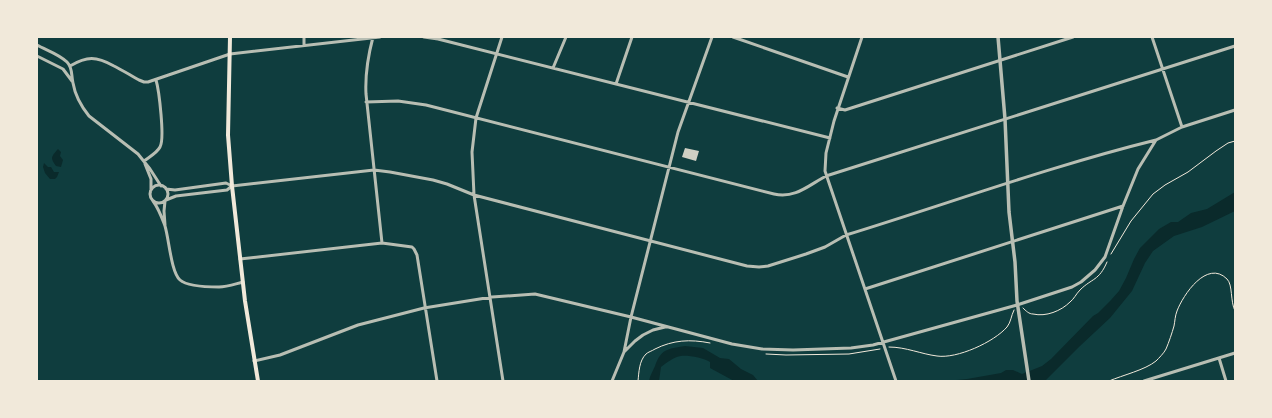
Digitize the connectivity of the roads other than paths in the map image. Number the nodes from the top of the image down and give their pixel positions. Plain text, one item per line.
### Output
1 (230, 37) edge
2 (304, 37) edge
3 (373, 37) edge
4 (380, 37) edge
5 (424, 37) edge
6 (502, 37) edge
7 (566, 37) edge
8 (632, 37) edge
9 (712, 37) edge
10 (733, 37) edge
11 (862, 37) edge
12 (998, 37) edge
13 (1073, 37) edge
14 (1152, 37) edge
15 (438, 38) edge
16 (37, 45) edge
17 (304, 45) junction
18 (1235, 46) edge
19 (230, 54) junction
20 (496, 54) junction
21 (37, 56) edge
22 (1000, 60) junction
23 (70, 66) junction
24 (553, 68) junction
25 (1162, 70) junction
26 (848, 77) junction
27 (156, 80) junction
28 (72, 81) junction
29 (616, 84) junction
30 (366, 102) junction
31 (688, 103) junction
32 (837, 108) junction
33 (1235, 110) edge
34 (476, 118) junction
35 (1005, 119) junction
36 (1182, 127) junction
37 (830, 138) junction
38 (1156, 140) junction
39 (144, 161) junction
40 (669, 167) junction
41 (374, 170) junction
42 (826, 176) junction
43 (1008, 183) junction
44 (162, 186) junction
45 (232, 186) junction
46 (166, 189) junction
47 (151, 191) junction
48 (474, 196) junction
49 (166, 200) junction
50 (154, 201) junction
51 (1123, 206) junction
52 (165, 227) junction
53 (846, 235) junction
54 (651, 242) junction
55 (1012, 242) junction
56 (382, 243) junction
57 (240, 260) junction
58 (243, 282) junction
59 (865, 289) junction
60 (490, 298) junction
61 (1017, 305) junction
62 (424, 308) junction
63 (631, 317) junction
64 (665, 327) junction
65 (883, 342) junction
66 (624, 352) junction
67 (1235, 353) edge
68 (1219, 358) junction
69 (254, 362) junction
70 (896, 380) edge
71 (258, 381) edge
72 (436, 381) edge
73 (503, 381) edge
74 (612, 381) edge
75 (1029, 381) edge
76 (1144, 381) edge
77 (1226, 381) edge

1 - 19 main road
2 - 17 street
3 - 4 street
3 - 17 street
3 - 30 street
5 - 15 street
6 - 20 street
7 - 24 street
8 - 29 street
9 - 31 street
10 - 26 street
11 - 26 street
12 - 22 street
13 - 22 street
14 - 25 street
15 - 20 street
16 - 23 street
17 - 19 street
18 - 25 street
19 - 27 street
19 - 45 main road
20 - 24 street
20 - 34 street
21 - 28 street
22 - 32 street
22 - 35 street
23 - 27 street
23 - 28 street
24 - 29 street
25 - 35 street
25 - 36 street
26 - 32 street
27 - 39 street
28 - 39 street
29 - 31 street
30 - 34 street
30 - 41 street
31 - 37 street
31 - 40 street
32 - 37 street
33 - 36 street
34 - 40 street
34 - 48 street
35 - 42 street
35 - 43 street
36 - 38 street
37 - 42 street
38 - 43 street
38 - 51 street
39 - 44 street
39 - 47 street
40 - 42 street
40 - 54 street
41 - 45 street
41 - 48 street
41 - 56 street
42 - 53 street
43 - 53 street
43 - 55 street
44 - 46 street
44 - 47 street
45 - 46 street
45 - 49 street
45 - 57 main road
46 - 49 street
47 - 50 street
48 - 54 street
48 - 60 street
49 - 50 street
49 - 52 street
50 - 52 street
51 - 55 street
51 - 61 street
52 - 58 street
53 - 54 street
53 - 59 street
54 - 63 street
55 - 59 street
55 - 61 street
56 - 57 street
56 - 62 street
57 - 58 main road
58 - 69 main road
59 - 65 street
60 - 62 street
60 - 63 street
60 - 73 street
61 - 65 street
61 - 75 street
62 - 69 street
62 - 72 street
63 - 64 street
63 - 66 street
64 - 65 street
64 - 66 street
65 - 70 street
66 - 74 street
67 - 68 street
68 - 76 street
68 - 77 street
69 - 71 main road

